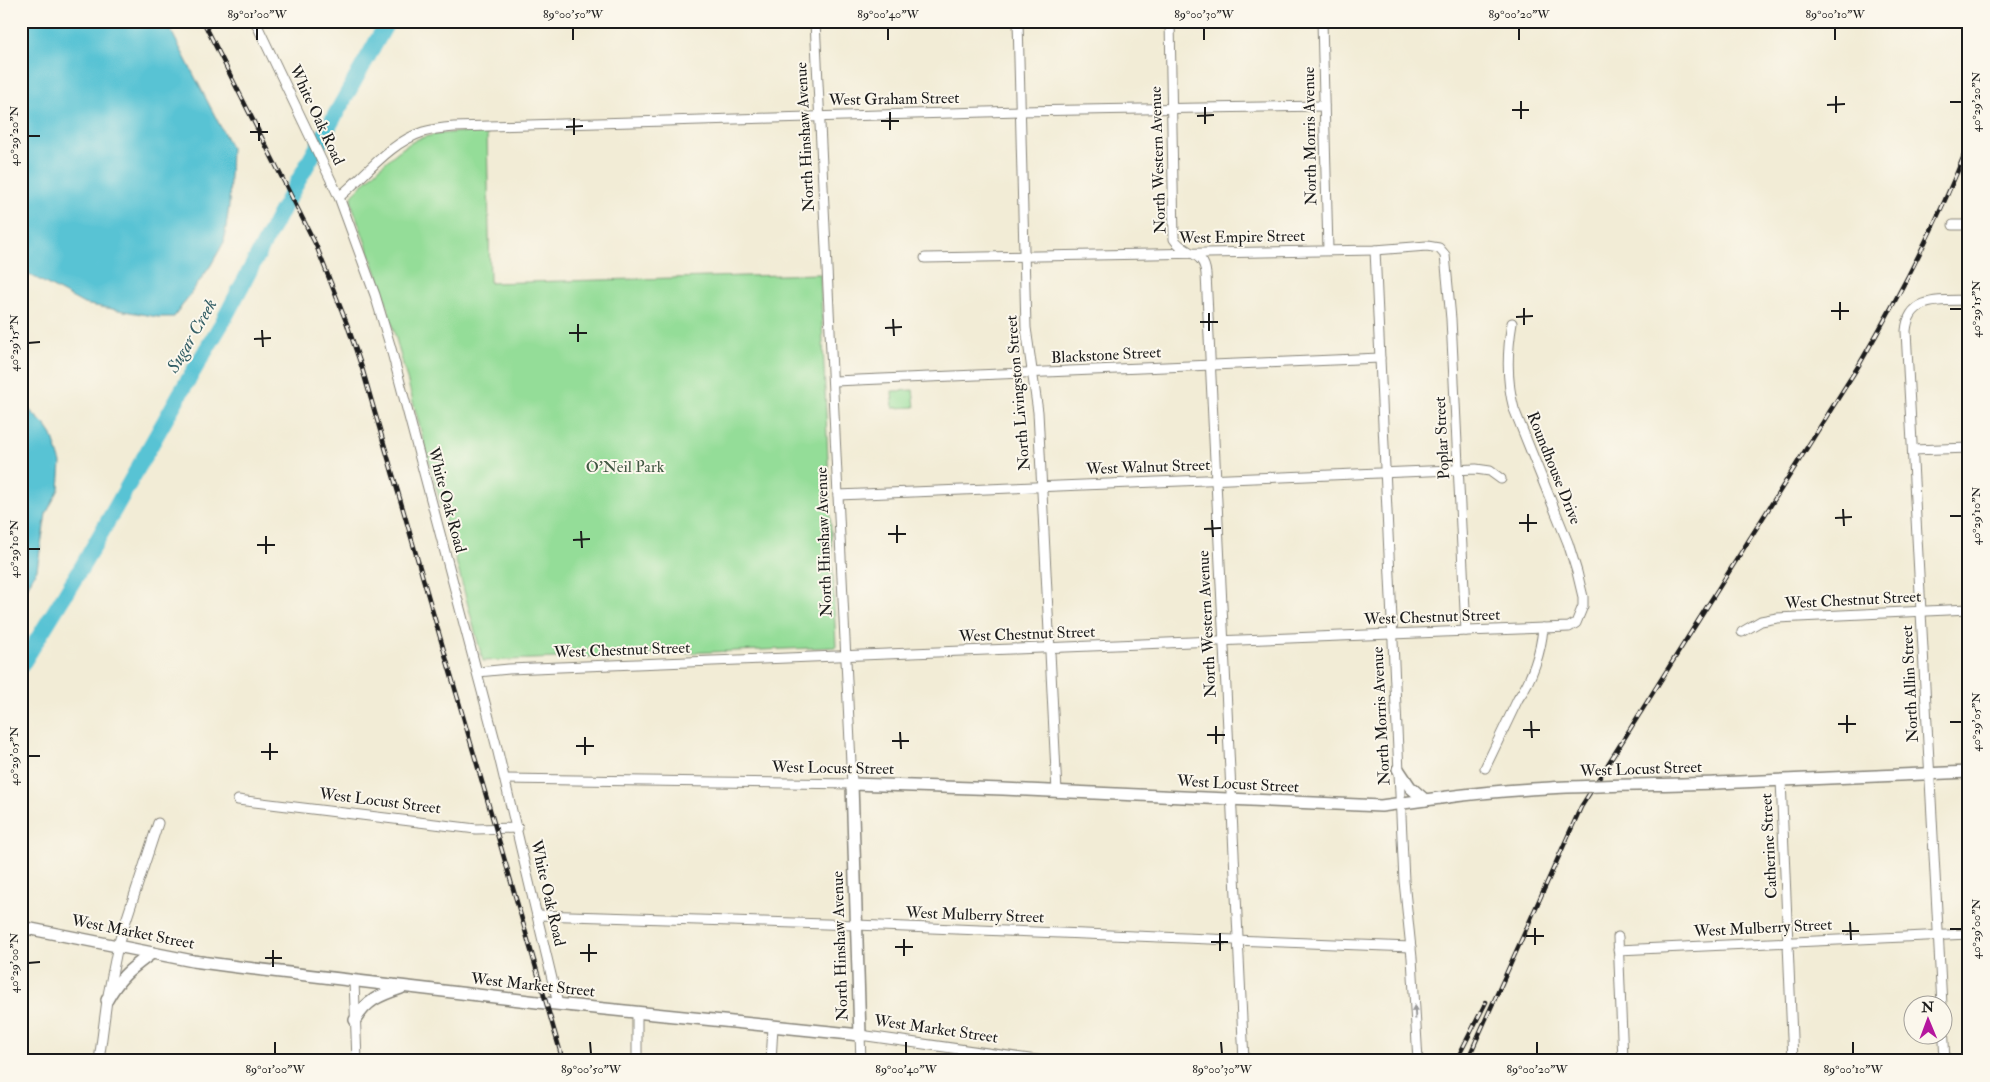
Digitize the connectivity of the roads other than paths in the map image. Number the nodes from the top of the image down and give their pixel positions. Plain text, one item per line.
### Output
1 (255, 21) edge
2 (816, 21) edge
3 (1018, 21) edge
4 (1170, 21) edge
5 (1322, 21) edge
6 (1324, 106) junction
7 (1171, 108) junction
8 (1020, 111) junction
9 (821, 116) junction
10 (339, 197) junction
11 (1954, 225) dead end
12 (1969, 225) edge
13 (1438, 248) joint
14 (1328, 250) junction
15 (1375, 250) junction
16 (1190, 252) junction
17 (1024, 256) junction
18 (925, 258) dead end
19 (1969, 300) edge
20 (1512, 323) dead end
21 (1380, 358) junction
22 (1210, 366) junction
23 (1033, 373) junction
24 (834, 381) junction
25 (1969, 448) edge
26 (1913, 450) junction
27 (1459, 469) junction
28 (1385, 472) junction
29 (1215, 479) junction
30 (1501, 479) dead end
31 (1042, 486) junction
32 (838, 495) junction
33 (1969, 609) edge
34 (1922, 611) junction
35 (1576, 623) joint
36 (1543, 628) junction
37 (1466, 631) junction
38 (1742, 632) dead end
39 (1392, 634) junction
40 (1223, 641) junction
41 (1050, 648) junction
42 (845, 655) junction
43 (478, 672) junction
44 (1485, 768) dead end
45 (1398, 769) junction
46 (1969, 772) edge
47 (1930, 773) junction
48 (505, 779) junction
49 (1781, 780) junction
50 (852, 784) junction
51 (1057, 792) junction
52 (238, 800) dead end
53 (1230, 800) junction
54 (1425, 800) junction
55 (1400, 804) junction
56 (158, 823) dead end
57 (518, 828) junction
58 (538, 915) junction
59 (856, 925) junction
60 (21, 927) edge
61 (1969, 934) edge
62 (1938, 935) junction
63 (1618, 936) dead end
64 (1237, 939) junction
65 (1788, 942) junction
66 (118, 946) junction
67 (1411, 947) junction
68 (1618, 950) junction
69 (152, 953) junction
70 (354, 981) junction
71 (405, 987) junction
72 (107, 1000) junction
73 (558, 1004) junction
74 (638, 1013) junction
75 (355, 1020) junction
76 (774, 1027) junction
77 (860, 1035) junction
78 (99, 1061) edge
79 (357, 1061) edge
80 (637, 1061) edge
81 (771, 1061) edge
82 (861, 1061) edge
83 (1044, 1061) edge
84 (1244, 1061) edge
85 (1418, 1061) edge
86 (1624, 1061) edge
87 (1793, 1061) edge
88 (1945, 1061) edge

1 - 10 street, White Oak Road
2 - 9 street, North Hinshaw Avenue
3 - 8 street, North Livingston Street
4 - 7 street, North Western Avenue
5 - 6 street, North Morris Avenue
6 - 7 street, West Graham Street
6 - 14 street, North Morris Avenue
7 - 8 street, West Graham Street
7 - 16 street, North Western Avenue
8 - 9 street, West Graham Street
8 - 17 street, North Livingston Street
9 - 10 street, West Graham Street
9 - 24 street, North Hinshaw Avenue
10 - 43 street, White Oak Road
11 - 12 street
13 - 15 street, West Empire Street
13 - 27 street, Poplar Street
14 - 15 street, West Empire Street
14 - 16 street, West Empire Street
15 - 21 street, North Morris Avenue
16 - 17 street, West Empire Street
16 - 22 street, North Western Avenue
17 - 18 street, West Empire Street
17 - 23 street, North Livingston Street
19 - 26 street, North Allin Street
20 - 35 street, Roundhouse Drive
21 - 22 street, Blackstone Street
21 - 28 street, North Morris Avenue
22 - 23 street, Blackstone Street
22 - 29 street, North Western Avenue
23 - 24 street, Blackstone Street
23 - 31 street, North Livingston Street
24 - 32 street, North Hinshaw Avenue
25 - 26 street
26 - 34 street, North Allin Street
27 - 28 street, West Walnut Street
27 - 30 street, West Walnut Street
27 - 37 street, Poplar Street
28 - 29 street, West Walnut Street
28 - 39 street, North Morris Avenue
29 - 31 street, West Walnut Street
29 - 40 street, North Western Avenue
31 - 32 street, West Walnut Street
31 - 41 street, North Livingston Street
32 - 42 street, North Hinshaw Avenue
33 - 34 street, West Chestnut Street
34 - 38 street, West Chestnut Street
34 - 47 street, North Allin Street
35 - 36 street, West Chestnut Street
36 - 37 street, West Chestnut Street
36 - 44 street
37 - 39 street, West Chestnut Street
39 - 40 street, West Chestnut Street
39 - 45 street, North Morris Avenue
40 - 41 street, West Chestnut Street
40 - 53 street, North Western Avenue
41 - 42 street, West Chestnut Street
41 - 51 street, North Livingston Street
42 - 43 street, West Chestnut Street
42 - 50 street, North Hinshaw Avenue
43 - 48 street, White Oak Road
45 - 54 main road
45 - 55 street, North Morris Avenue
46 - 47 main road, West Locust Street
47 - 49 main road, West Locust Street
47 - 62 street, North Allin Street
48 - 50 street, West Locust Street
48 - 57 street, White Oak Road
49 - 54 main road, West Locust Street, bridge
49 - 65 street, Catherine Street
50 - 51 main road, West Locust Street
50 - 59 main road, North Hinshaw Avenue
51 - 53 main road, West Locust Street
52 - 57 street, West Locust Street
53 - 55 main road, West Locust Street
53 - 64 street, North Western Avenue
54 - 55 main road, West Locust Street
55 - 67 street, North Morris Avenue
56 - 66 street
57 - 58 street, White Oak Road
58 - 59 street, West Mulberry Street
58 - 73 street, White Oak Road
59 - 64 street, West Mulberry Street
59 - 77 main road, North Hinshaw Avenue
60 - 66 main road, West Market Street
61 - 62 street, West Mulberry Street
62 - 65 street, West Mulberry Street
62 - 88 street, North Allin Street
63 - 68 street
64 - 67 street, West Mulberry Street
64 - 84 street, North Western Avenue
65 - 68 street, West Mulberry Street
65 - 87 street, Catherine Street
66 - 69 main road, West Market Street
66 - 72 street
85 -> 67 street, North Morris Avenue
68 - 86 street
69 - 70 main road, West Market Street
69 - 72 main road
70 - 71 main road, West Market Street
70 - 75 street
71 - 73 main road, West Market Street
71 - 75 main road
72 - 78 street
73 - 74 main road, West Market Street
74 - 76 main road, West Market Street
74 - 80 street
75 - 79 street
76 - 77 main road, West Market Street
76 - 81 street
77 - 82 street, North Hinshaw Avenue
77 - 83 street, West Market Street

